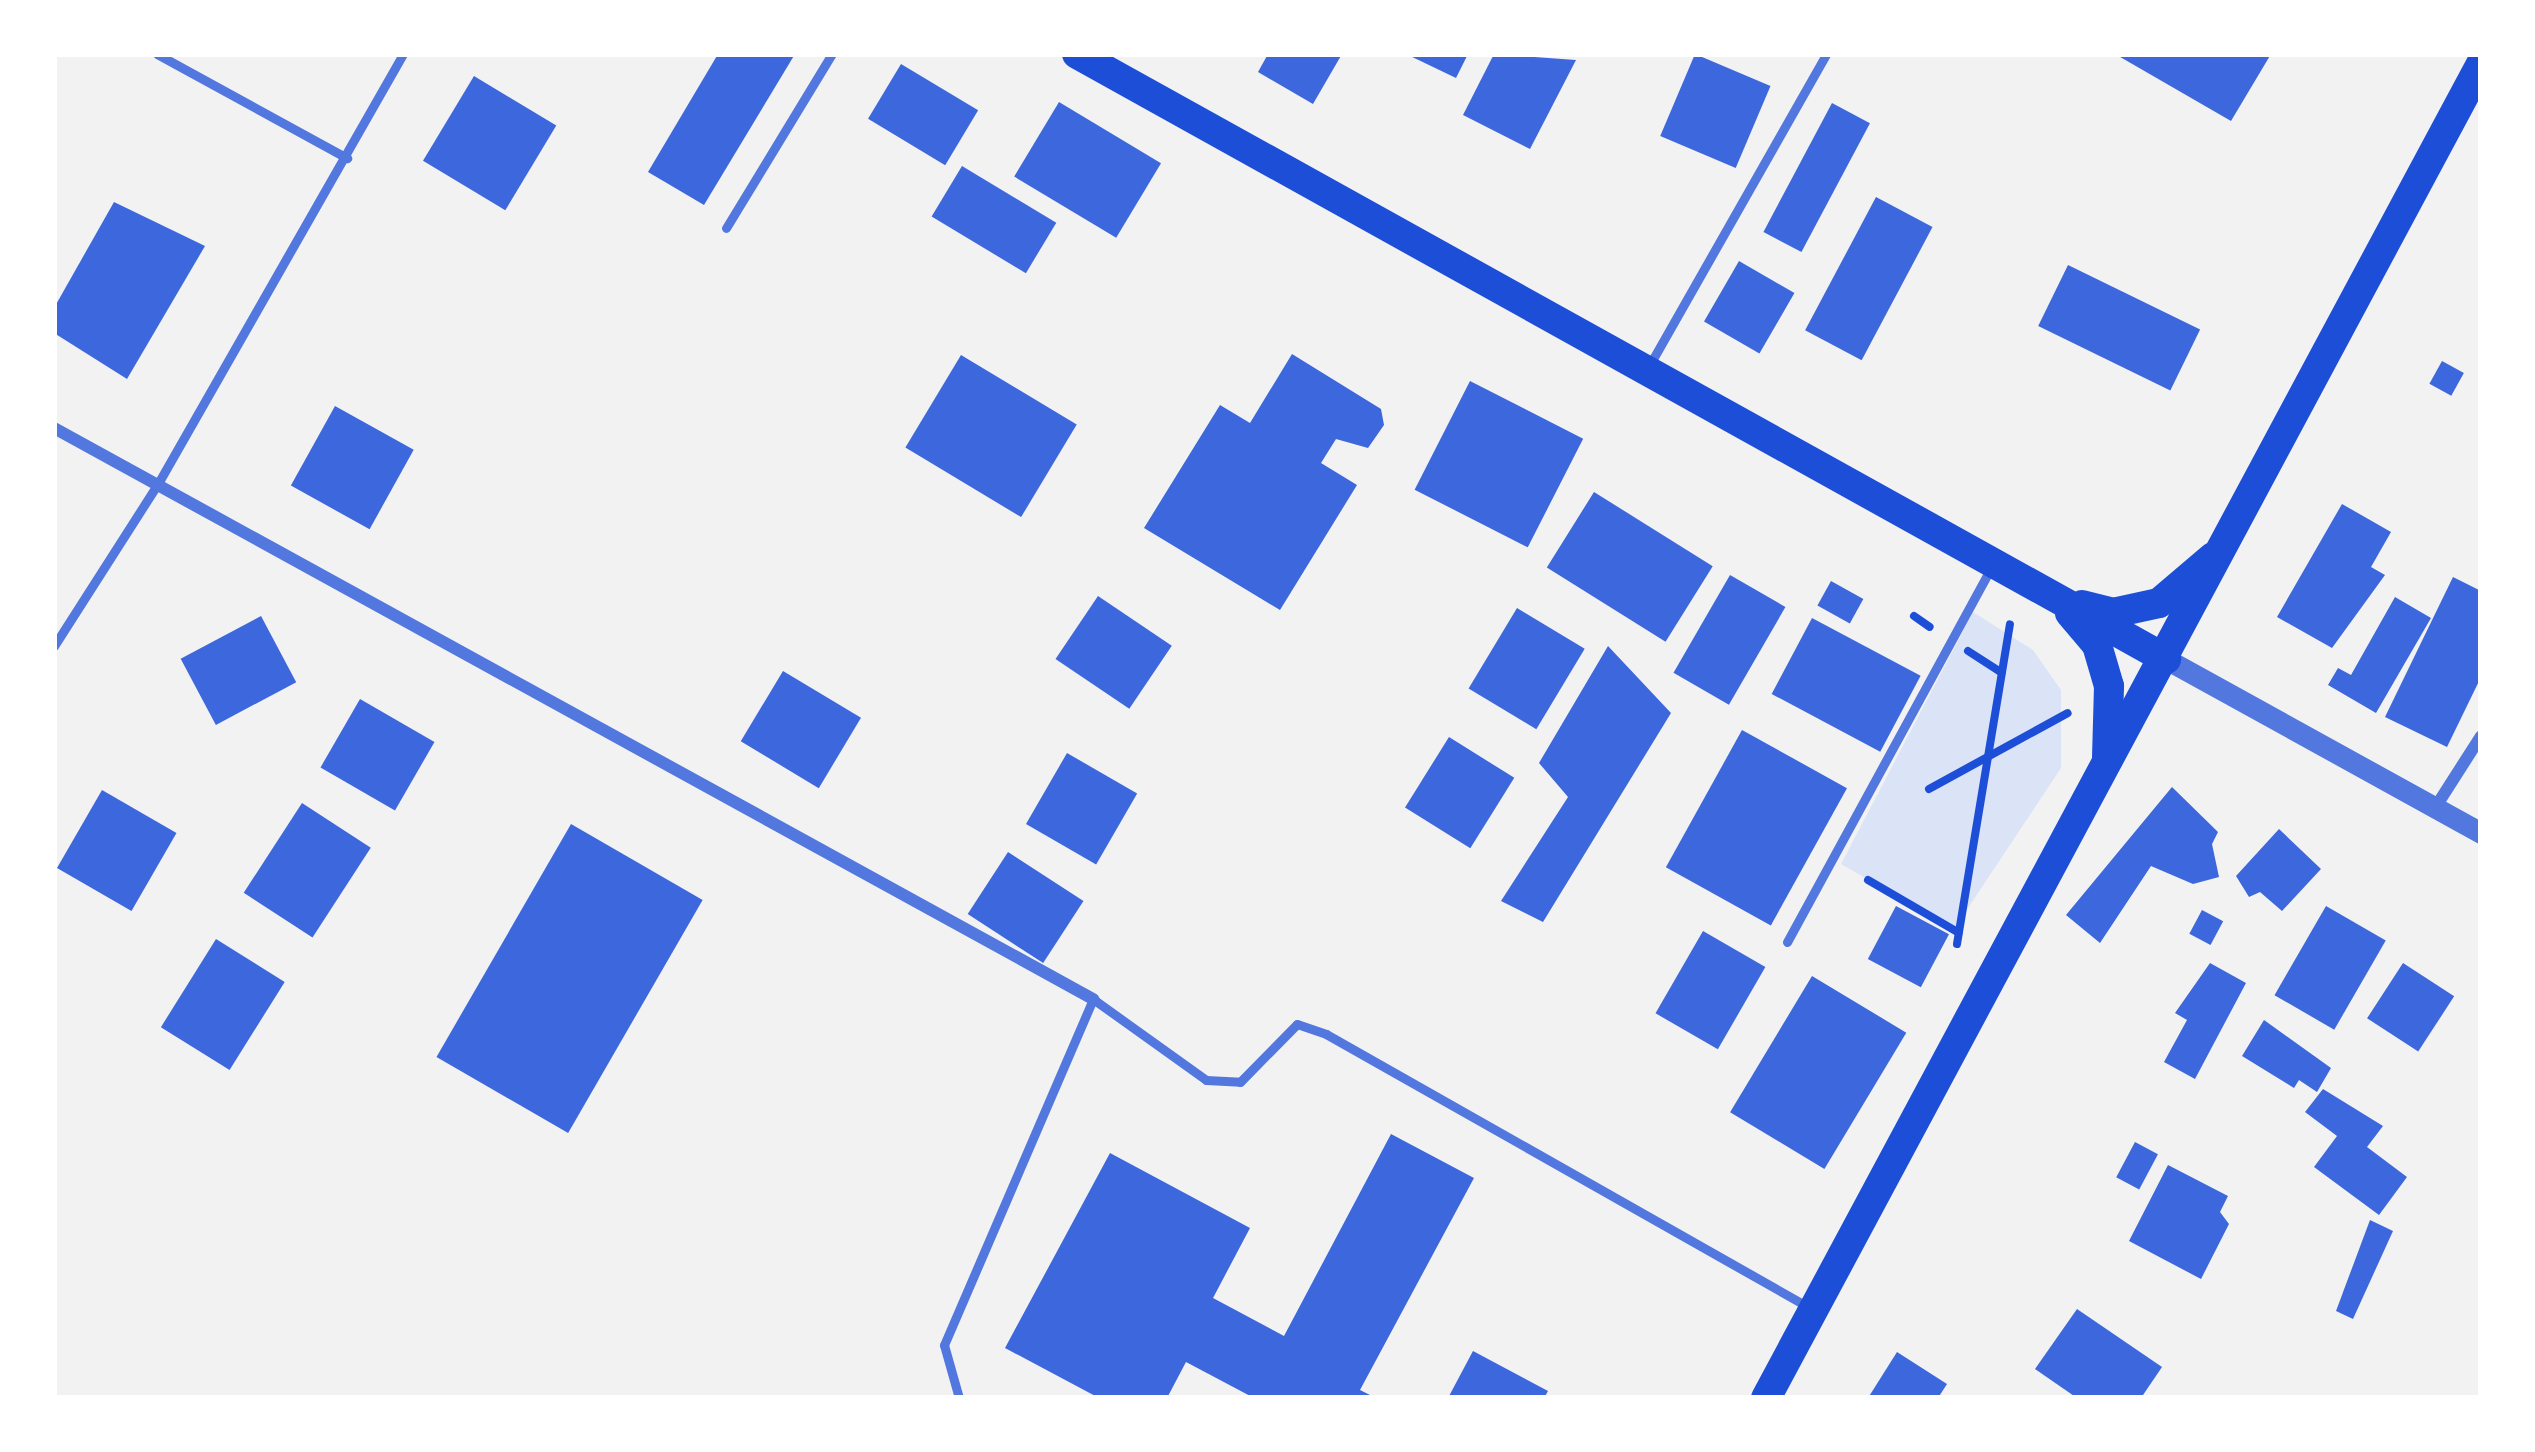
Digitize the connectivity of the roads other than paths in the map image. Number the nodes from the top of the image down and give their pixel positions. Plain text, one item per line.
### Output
1 (157, 54) edge
2 (403, 54) edge
3 (832, 54) edge
4 (1077, 54) edge
5 (1826, 54) edge
6 (2481, 64) edge
7 (346, 158) junction
8 (726, 228) dead end
9 (1646, 370) junction
10 (54, 428) edge
11 (160, 480) junction
12 (2225, 546) junction
13 (1994, 563) junction
14 (2059, 599) junction
15 (54, 646) edge
16 (2166, 659) junction
17 (2481, 736) edge
18 (2104, 775) junction
19 (2435, 808) junction
20 (2481, 833) edge
21 (1787, 942) dead end
22 (1093, 999) junction
23 (1815, 1310) junction
24 (959, 1398) edge
25 (1766, 1398) edge

1 - 7 lane
2 - 7 lane
3 - 8 lane
4 - 9 main road
5 - 9 lane
6 - 12 main road
7 - 11 lane
9 - 13 main road
10 - 11 street
11 - 15 lane
11 - 22 street
12 - 14 main road
12 - 16 main road
13 - 14 main road
13 - 21 lane
14 - 16 main road
14 - 18 main road
16 - 18 main road
16 - 19 street
17 - 19 street
18 - 23 main road
19 - 20 street
22 - 23 lane
22 - 24 lane
23 - 25 main road

